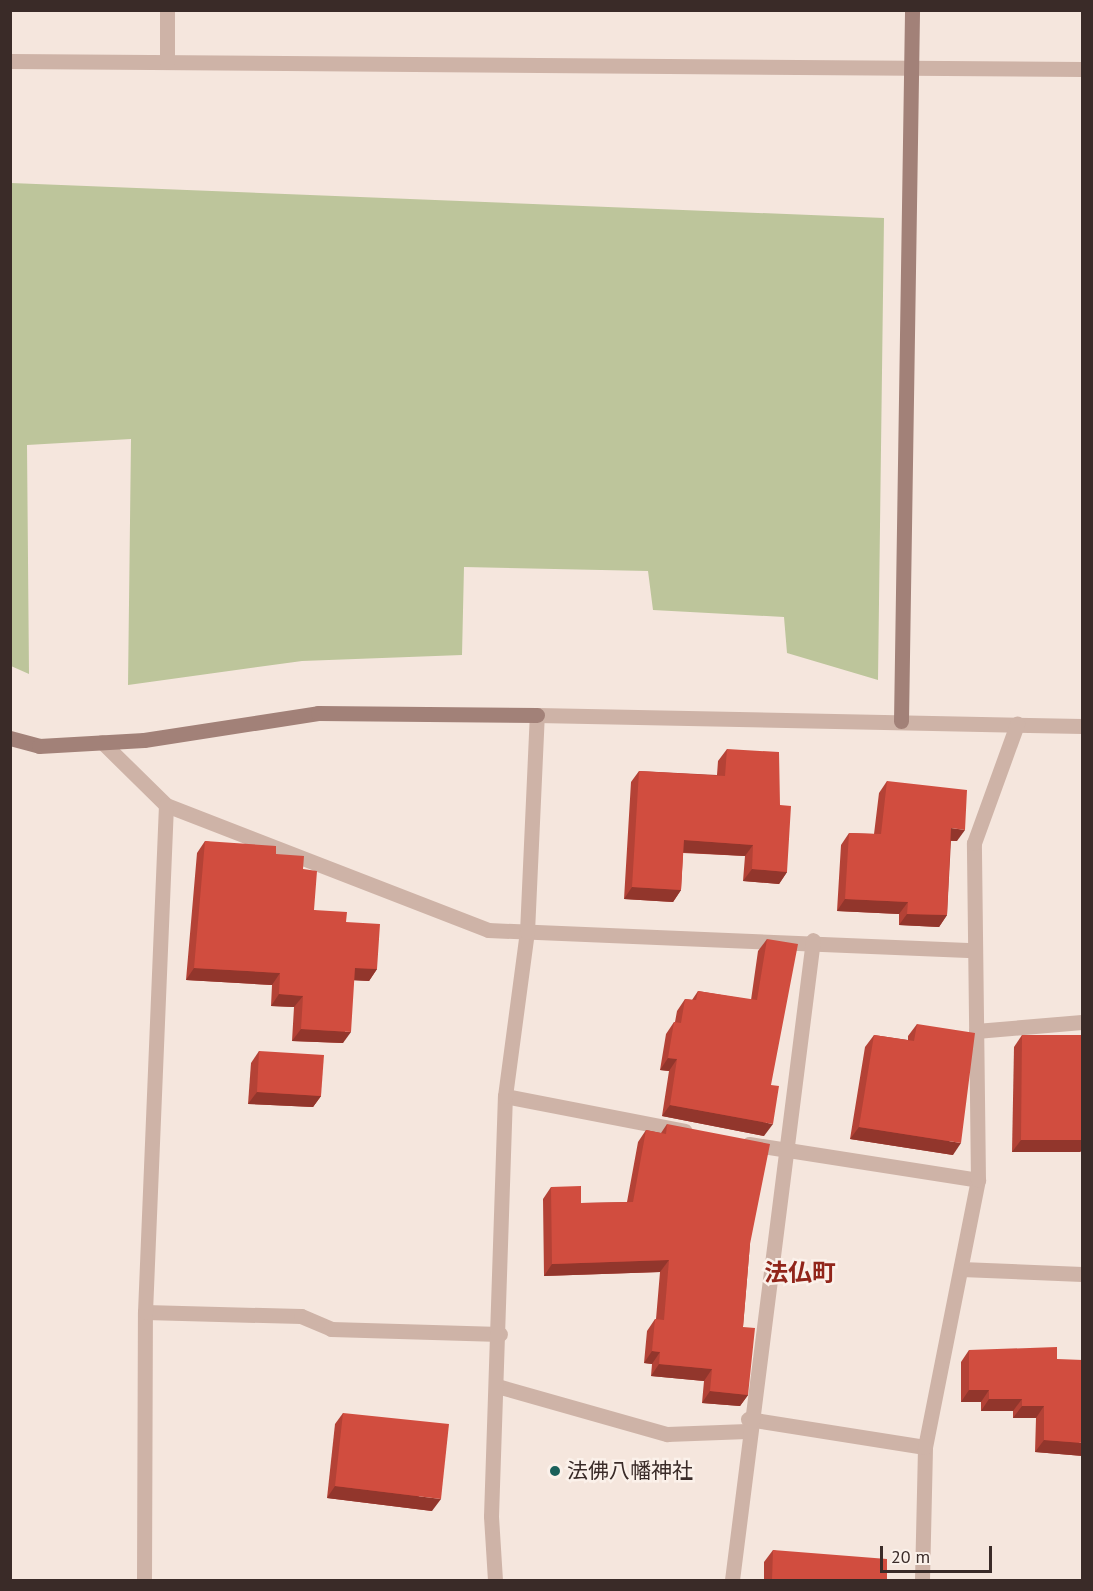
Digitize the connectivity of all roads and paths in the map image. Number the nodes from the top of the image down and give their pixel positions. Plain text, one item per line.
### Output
1 (167, 10) edge
2 (912, 10) edge
3 (10, 61) edge
4 (166, 62) junction
5 (911, 67) junction
6 (1083, 69) edge
7 (537, 715) junction
8 (901, 721) junction
9 (1017, 724) junction
10 (1083, 726) edge
11 (10, 738) edge
12 (102, 742) junction
13 (166, 805) junction
14 (527, 932) junction
15 (813, 940) junction
16 (974, 950) junction
17 (1083, 1022) edge
18 (976, 1031) junction
19 (505, 1096) junction
20 (702, 1134) edge
21 (737, 1141) edge
22 (783, 1150) junction
23 (978, 1180) junction
24 (961, 1269) junction
25 (1083, 1274) edge
26 (146, 1312) junction
27 (500, 1334) junction
28 (497, 1386) junction
29 (748, 1425) junction
30 (925, 1447) junction
31 (144, 1581) edge
32 (495, 1581) edge
33 (732, 1581) edge
34 (922, 1581) edge

1 - 4 street
2 - 5 street
3 - 4 street
4 - 5 street
5 - 6 street
5 - 8 street
7 - 8 street
7 - 12 street
7 - 14 street
8 - 9 street
9 - 10 street
9 - 16 street
11 - 12 street
12 - 13 street
13 - 14 street
13 - 26 street
14 - 15 street
14 - 19 street
15 - 16 street
15 - 22 street
16 - 18 street
17 - 18 street
18 - 23 street
19 - 20 street
19 - 27 street
21 - 22 street
22 - 23 street
22 - 29 street
23 - 24 street
24 - 25 street
24 - 30 street
26 - 27 street
26 - 31 street
27 - 28 street
28 - 29 street
28 - 32 street
29 - 30 street
29 - 33 street
30 - 34 street

